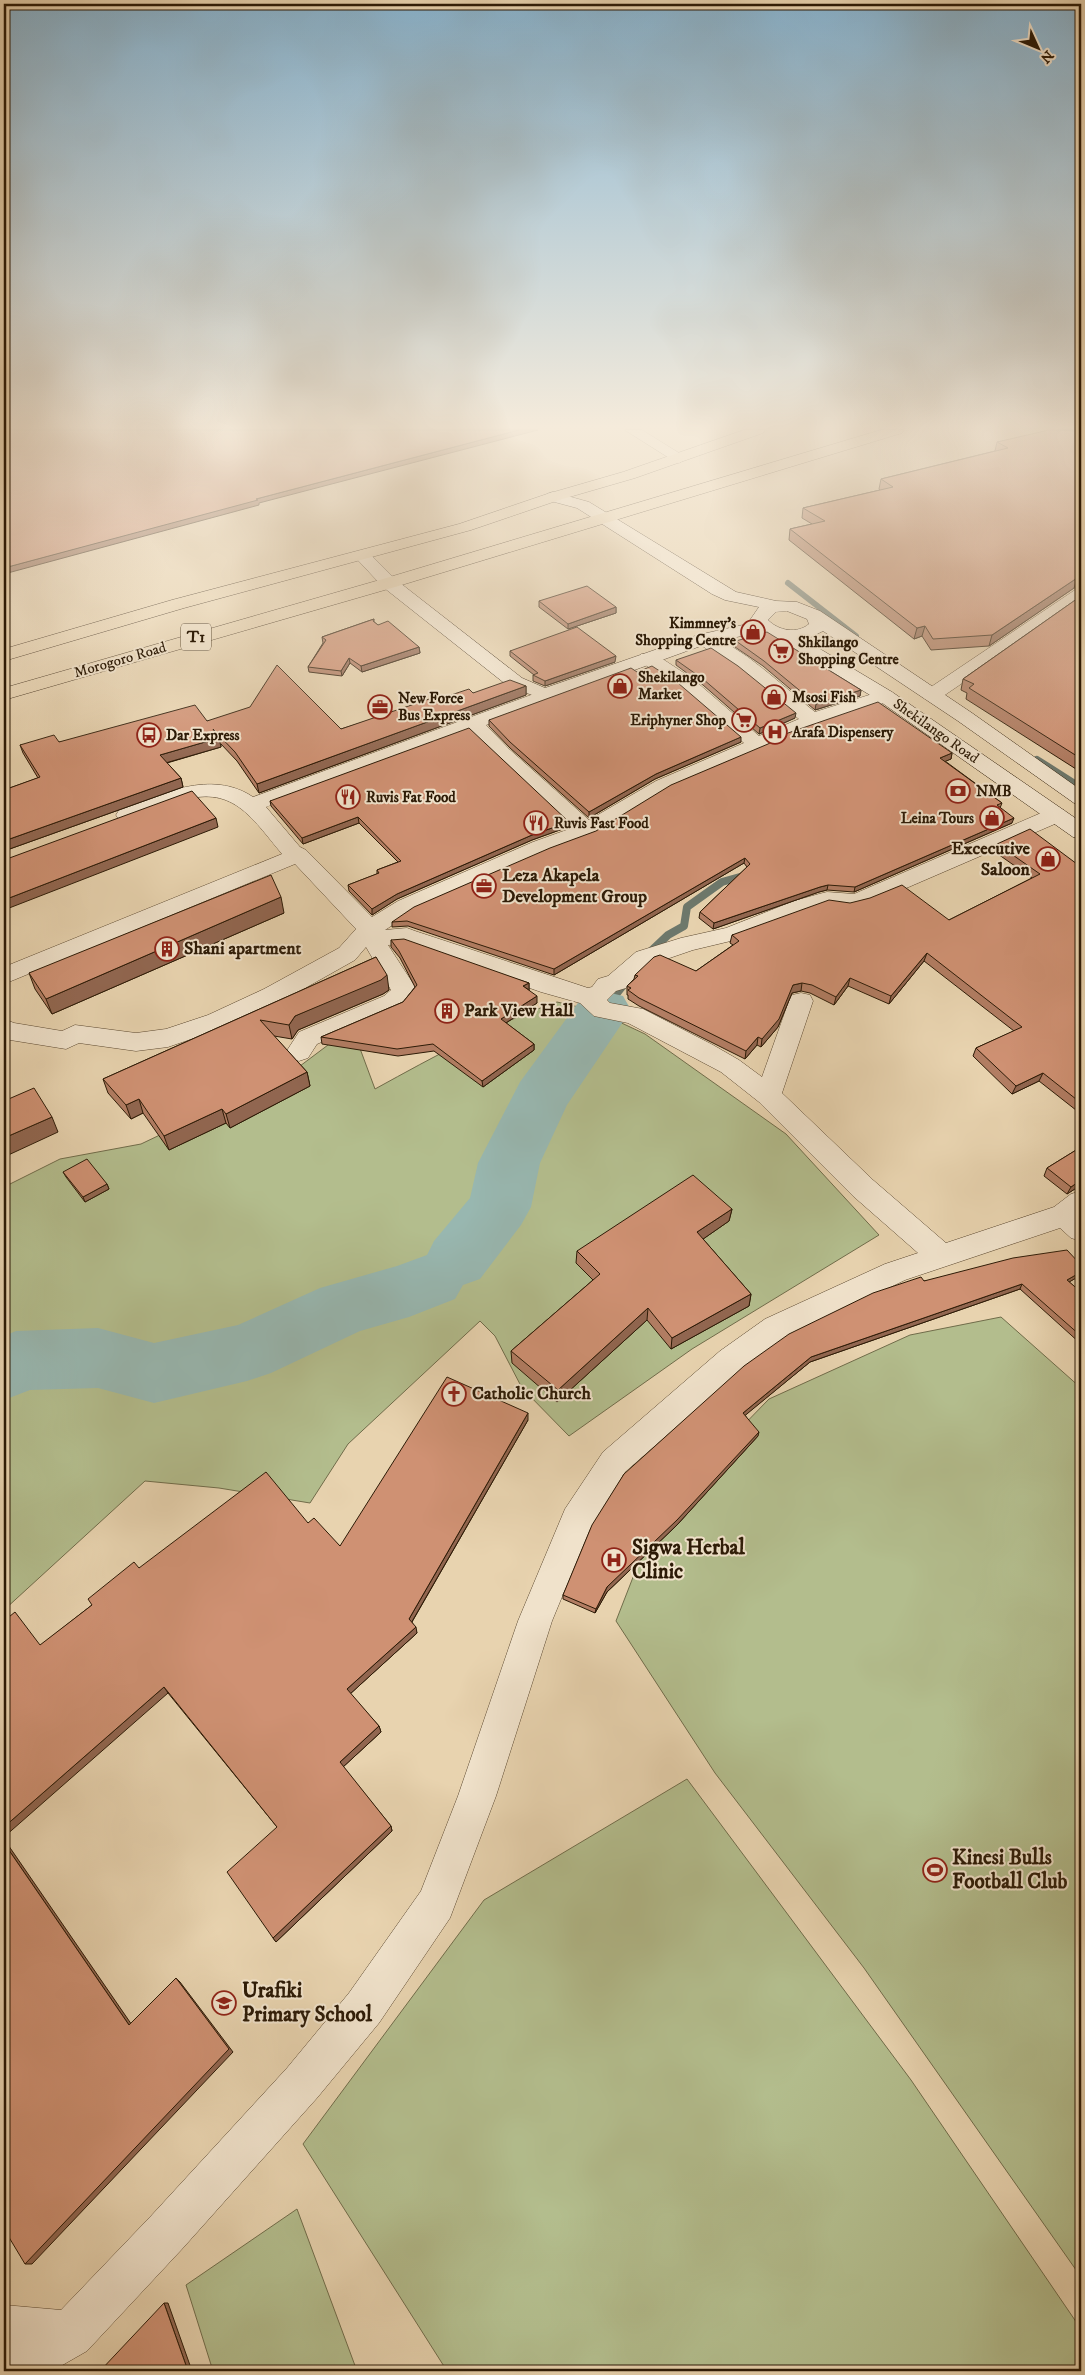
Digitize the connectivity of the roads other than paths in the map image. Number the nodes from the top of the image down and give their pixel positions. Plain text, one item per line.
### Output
1 (416, 541) edge
2 (527, 541) edge
3 (639, 541) edge
4 (362, 556) junction
5 (388, 583) junction
6 (723, 593) junction
7 (1081, 594) edge
8 (776, 606) junction
9 (819, 620) junction
10 (763, 626) junction
11 (786, 636) junction
12 (704, 639) junction
13 (4, 655) edge
14 (648, 658) junction
15 (881, 693) junction
16 (4, 694) edge
17 (550, 694) junction
18 (932, 695) junction
19 (810, 717) junction
20 (473, 723) junction
21 (753, 741) junction
22 (1081, 799) edge
23 (636, 800) junction
24 (252, 805) junction
25 (1056, 815) junction
26 (104, 824) edge
27 (587, 830) junction
28 (1081, 832) edge
29 (298, 855) junction
30 (370, 934) junction
31 (4, 976) edge
32 (589, 997) junction
33 (801, 1000) dead end
34 (5, 1031) edge
35 (299, 1052) dead end
36 (768, 1095) junction
37 (1075, 1216) edge
38 (941, 1256) junction
39 (4, 2328) edge
40 (70, 2334) junction
41 (8, 2371) edge

1 - 4 highway, T1
2 - 5 highway, Morogoro Road / T1
3 - 6 street, Shekilango Road
4 - 5 street
4 - 13 highway, T1
5 - 16 highway, Morogoro Road / T1
5 - 17 street
6 - 8 street, Shekilango Road
6 - 12 street
7 - 18 street
8 - 9 street, Shekilango Road
8 - 10 street
9 - 11 street
9 - 18 street, Shekilango Road
10 - 11 street, Shekilango Road
10 - 12 street
11 - 15 street, Shekilango Road
12 - 14 street
12 - 19 street
14 - 17 street
14 - 21 street
15 - 19 street
15 - 23 street
15 - 25 street, Shekilango Road
17 - 20 street
18 - 22 street, Shekilango Road
19 - 21 street
20 - 24 street
20 - 27 street
21 - 23 street
23 - 27 street
24 - 26 street
24 - 29 street
25 - 28 street, Shekilango Road
25 - 32 street
27 - 30 street
29 - 30 street
29 - 31 street
30 - 32 street
30 - 34 street
30 - 35 street
32 - 36 street
33 - 36 street
36 - 38 street
37 - 38 street
38 - 40 street
39 - 40 street
40 - 41 street

